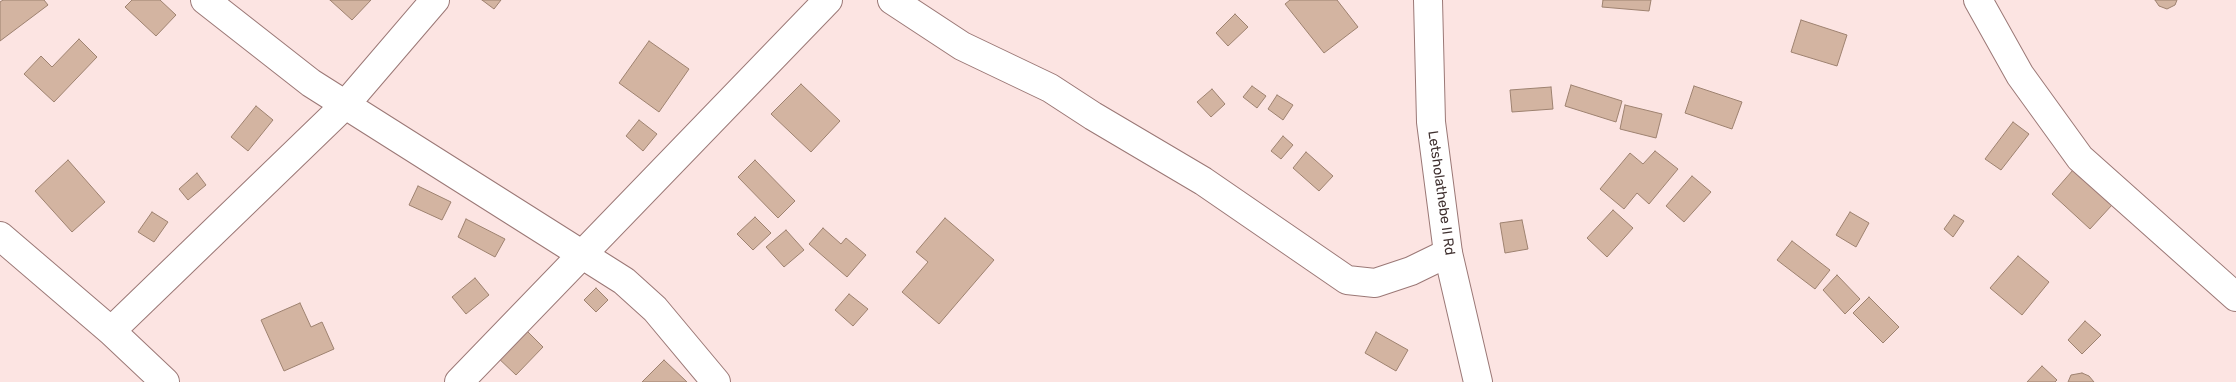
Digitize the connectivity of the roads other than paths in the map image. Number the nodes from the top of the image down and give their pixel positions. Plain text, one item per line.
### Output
1 (205, 0) edge
2 (435, 0) edge
3 (828, 0) edge
4 (892, 0) edge
5 (1428, 0) edge
6 (1978, 0) edge
7 (345, 105) junction
8 (0, 236) edge
9 (1448, 253) junction
10 (581, 254) junction
11 (2236, 296) edge
12 (111, 331) junction
13 (165, 382) edge
14 (460, 382) edge
15 (716, 382) edge
16 (1478, 382) edge

1 - 7 street
2 - 7 street
3 - 10 street
4 - 9 street
5 - 9 street, Letsholathebe II Rd
6 - 11 street
7 - 10 street
7 - 12 street
8 - 12 street
9 - 16 street, Letsholathebe II Rd
10 - 14 street
10 - 15 street
12 - 13 street

